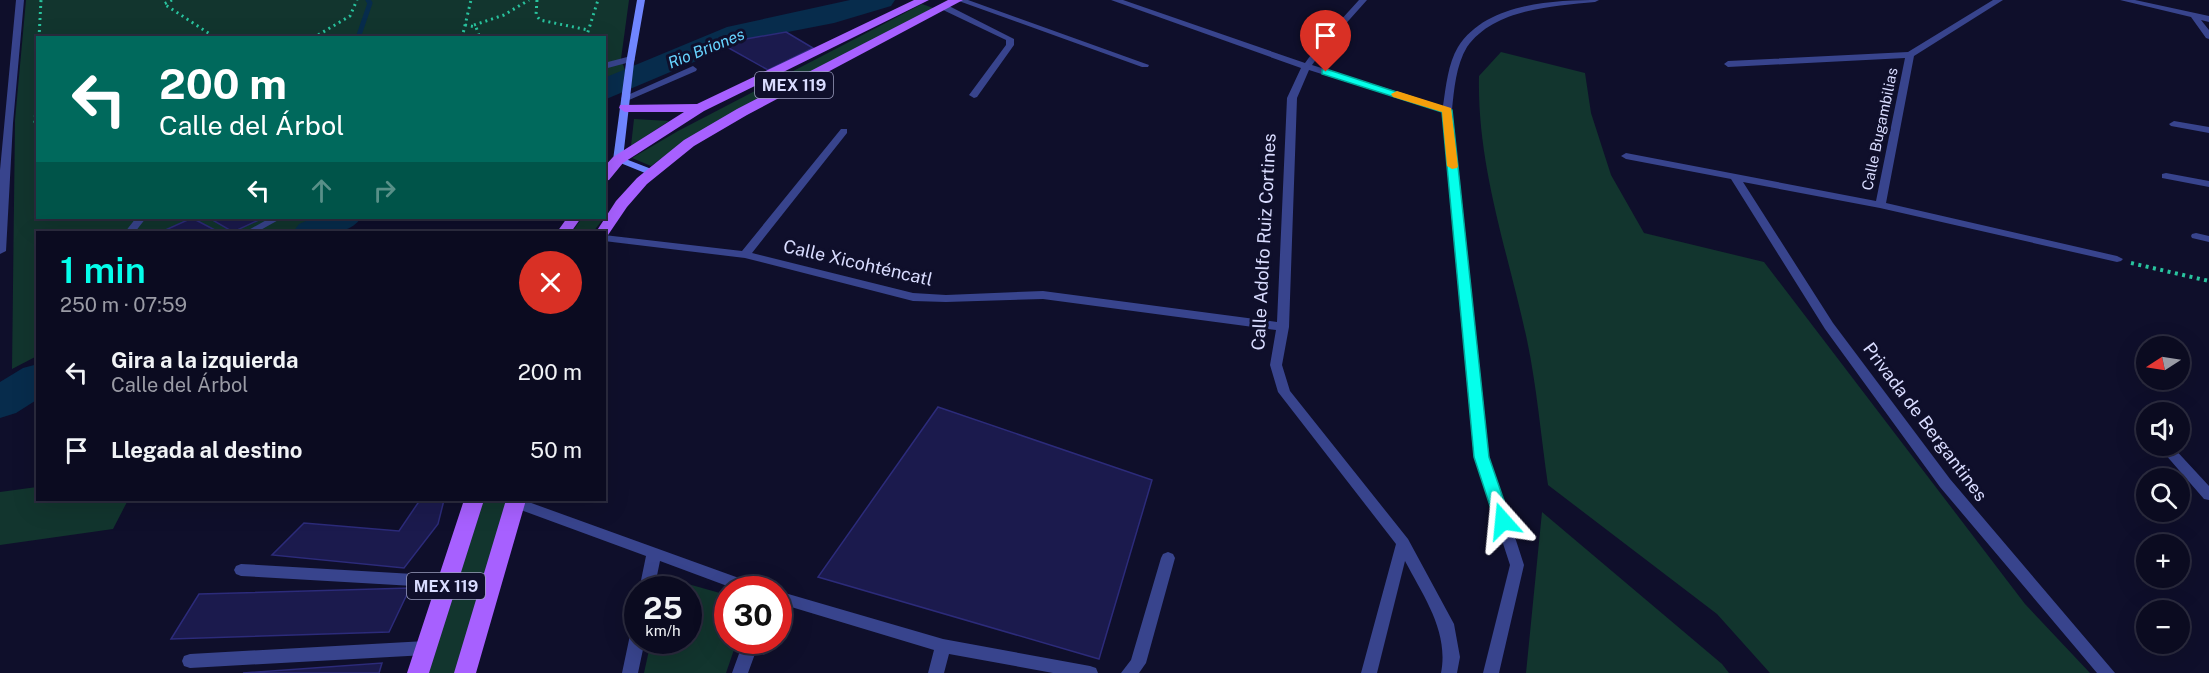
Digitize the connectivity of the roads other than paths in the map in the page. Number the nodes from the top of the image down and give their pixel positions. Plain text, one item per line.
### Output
1 (20, 0) edge
2 (641, 0) edge
3 (923, 0) edge
4 (958, 0) edge
5 (1115, 0) edge
6 (1363, 0) edge
7 (1595, 0) edge
8 (1999, 0) edge
9 (2124, 0) edge
10 (944, 7) junction
11 (2194, 16) junction
12 (2209, 19) edge
13 (2209, 36) edge
14 (1910, 55) junction
15 (630, 61) junction
16 (1728, 64) dead end
17 (1145, 65) dead end
18 (606, 66) edge
19 (1305, 66) junction
20 (693, 69) dead end
21 (974, 94) dead end
22 (626, 99) junction
23 (699, 108) junction
24 (1447, 110) junction
25 (2174, 124) dead end
26 (2209, 130) edge
27 (844, 131) dead end
28 (1626, 156) dead end
29 (618, 160) junction
30 (650, 172) junction
31 (606, 175) edge
32 (2166, 176) dead end
33 (1735, 177) junction
34 (2209, 184) edge
35 (1880, 205) junction
36 (140, 219) edge
37 (275, 219) edge
38 (131, 231) edge
39 (252, 231) edge
40 (604, 231) edge
41 (2196, 236) dead end
42 (606, 238) edge
43 (2209, 239) edge
44 (0, 251) edge
45 (745, 255) junction
46 (2117, 259) road end
47 (1283, 327) junction
48 (2174, 456) edge
49 (2209, 495) edge
50 (474, 501) edge
51 (516, 501) edge
52 (1403, 543) junction
53 (654, 553) junction
54 (1168, 558) dead end
55 (240, 570) dead end
56 (649, 576) edge
57 (717, 576) edge
58 (448, 582) junction
59 (792, 601) edge
60 (943, 646) junction
61 (426, 648) junction
62 (634, 654) edge
63 (747, 654) edge
64 (190, 661) dead end
65 (418, 673) edge
66 (465, 673) edge
67 (630, 673) edge
68 (740, 673) edge
69 (936, 673) edge
70 (1090, 673) edge
71 (1129, 673) edge
72 (1369, 673) edge
73 (1449, 673) edge
74 (1491, 673) edge
75 (2107, 673) edge

1 - 44 street
2 - 15 main road
3 - 23 main road, MEX 119
4 - 10 main road, MEX 119
4 - 17 street
5 - 19 street
6 - 19 street, Calle Adolfo Ruiz Cortines
7 - 24 street
8 - 14 street, Calle Bugambilias
9 - 11 street
10 - 21 street
10 - 30 main road, MEX 119
11 - 12 street
11 - 13 street
14 - 16 street
14 - 35 street, Calle Bugambilias
15 - 18 street
15 - 22 main road
19 - 24 street
19 - 47 street, Calle Adolfo Ruiz Cortines
20 - 22 street
22 - 23 main road
22 - 29 main road
23 - 29 main road, MEX 119
24 - 74 street
25 - 26 street
27 - 45 street
28 - 33 street
29 - 30 main road
29 - 31 main road, MEX 119
30 - 40 main road, MEX 119
32 - 34 street
33 - 35 street
33 - 75 street, Privada de Bergantines
35 - 46 street
36 - 38 street
37 - 39 street
41 - 43 street
42 - 45 street, Calle Xicohténcatl
45 - 47 street, Calle Xicohténcatl
47 - 52 street, Calle Adolfo Ruiz Cortines
48 - 49 street
50 - 58 main road, MEX 119
51 - 53 street
51 - 66 main road, MEX 119
52 - 72 street
52 - 73 street, Calle Adolfo Ruiz Cortines
53 - 56 street
53 - 57 street
54 - 71 street
55 - 58 street
58 - 61 main road, MEX 119
59 - 60 street
60 - 69 street
60 - 70 street
61 - 64 street
61 - 65 main road, MEX 119
62 - 67 street
63 - 68 street

